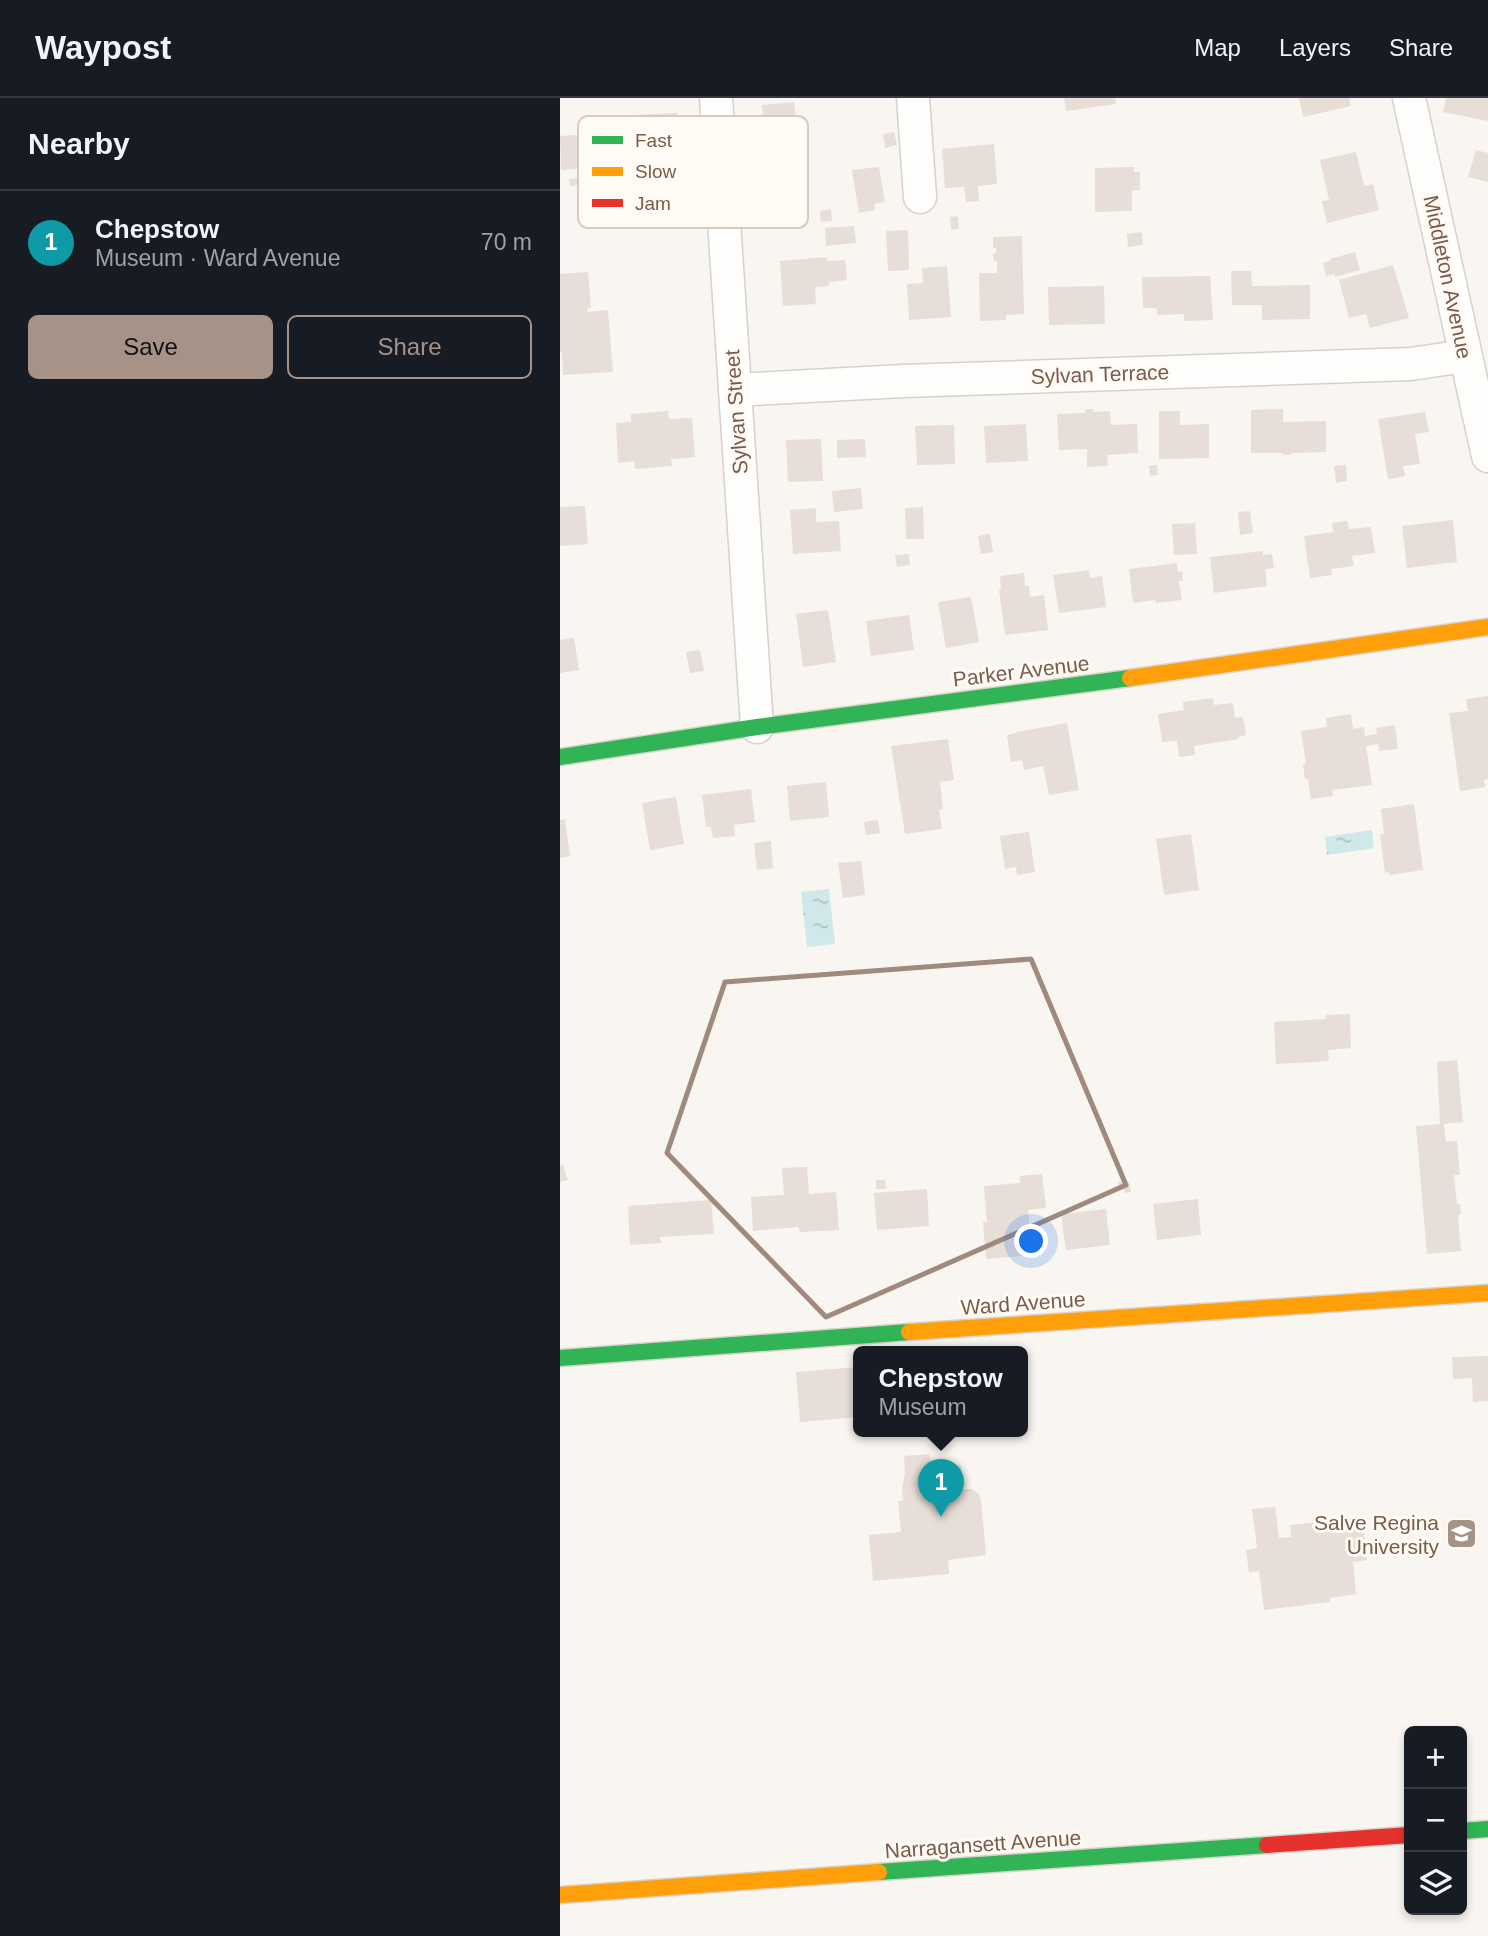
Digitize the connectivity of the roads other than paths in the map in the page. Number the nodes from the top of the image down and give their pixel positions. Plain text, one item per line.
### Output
1 (716, 98) edge
2 (913, 98) edge
3 (1409, 98) edge
4 (717, 116) edge
5 (920, 197) dead end
6 (724, 228) edge
7 (1465, 356) junction
8 (735, 390) junction
9 (1488, 456) edge
10 (1488, 627) edge
11 (757, 727) junction
12 (560, 757) edge
13 (1488, 1293) edge
14 (560, 1358) edge
15 (1488, 1829) edge
16 (1467, 1831) edge
17 (1404, 1835) edge
18 (560, 1895) edge

1 - 4 street, Sylvan Street
2 - 5 street
3 - 7 street, Middleton Avenue
6 - 8 street, Sylvan Street
7 - 8 street, Sylvan Terrace
7 - 9 street, Middleton Avenue
8 - 11 street, Sylvan Street
10 - 11 street, Parker Avenue
11 - 12 street, Parker Avenue
13 - 14 street, Ward Avenue
15 - 16 street
17 - 18 street, Narragansett Avenue

